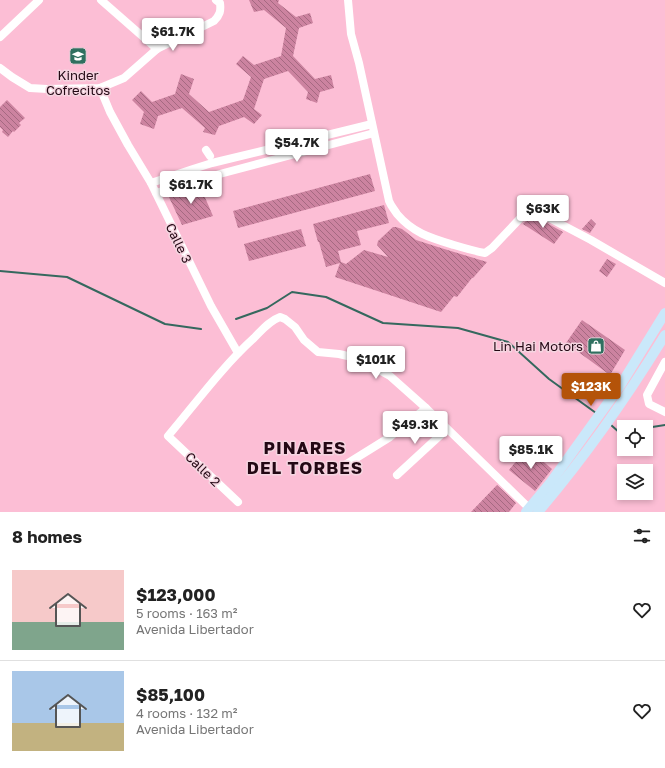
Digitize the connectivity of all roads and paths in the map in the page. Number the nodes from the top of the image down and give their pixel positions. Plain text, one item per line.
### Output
1 (39, 0) edge
2 (102, 0) edge
3 (348, 0) edge
4 (218, 2) edge
5 (0, 38) edge
6 (157, 49) junction
7 (0, 68) edge
8 (100, 88) junction
9 (372, 124) junction
10 (374, 133) junction
11 (151, 183) junction
12 (156, 193) junction
13 (665, 282) edge
14 (665, 313) edge
15 (665, 335) edge
16 (238, 353) junction
17 (665, 362) edge
18 (426, 408) junction
19 (665, 412) edge
20 (447, 428) junction
21 (345, 465) dead end
22 (397, 475) dead end
23 (238, 502) dead end
24 (531, 511) edge

1 - 5 street
2 - 6 street
3 - 9 street
4 - 6 street
6 - 8 street
7 - 8 street
8 - 11 street, Calle 3
9 - 10 street
9 - 11 street
10 - 12 street
10 - 13 street
11 - 12 street, Calle 3
12 - 16 street, Calle 3
14 - 24 main road
15 - 24 main road
16 - 18 street
16 - 23 street, Calle 2
17 - 19 street
18 - 20 street
18 - 21 street
20 - 22 street
20 - 24 street

